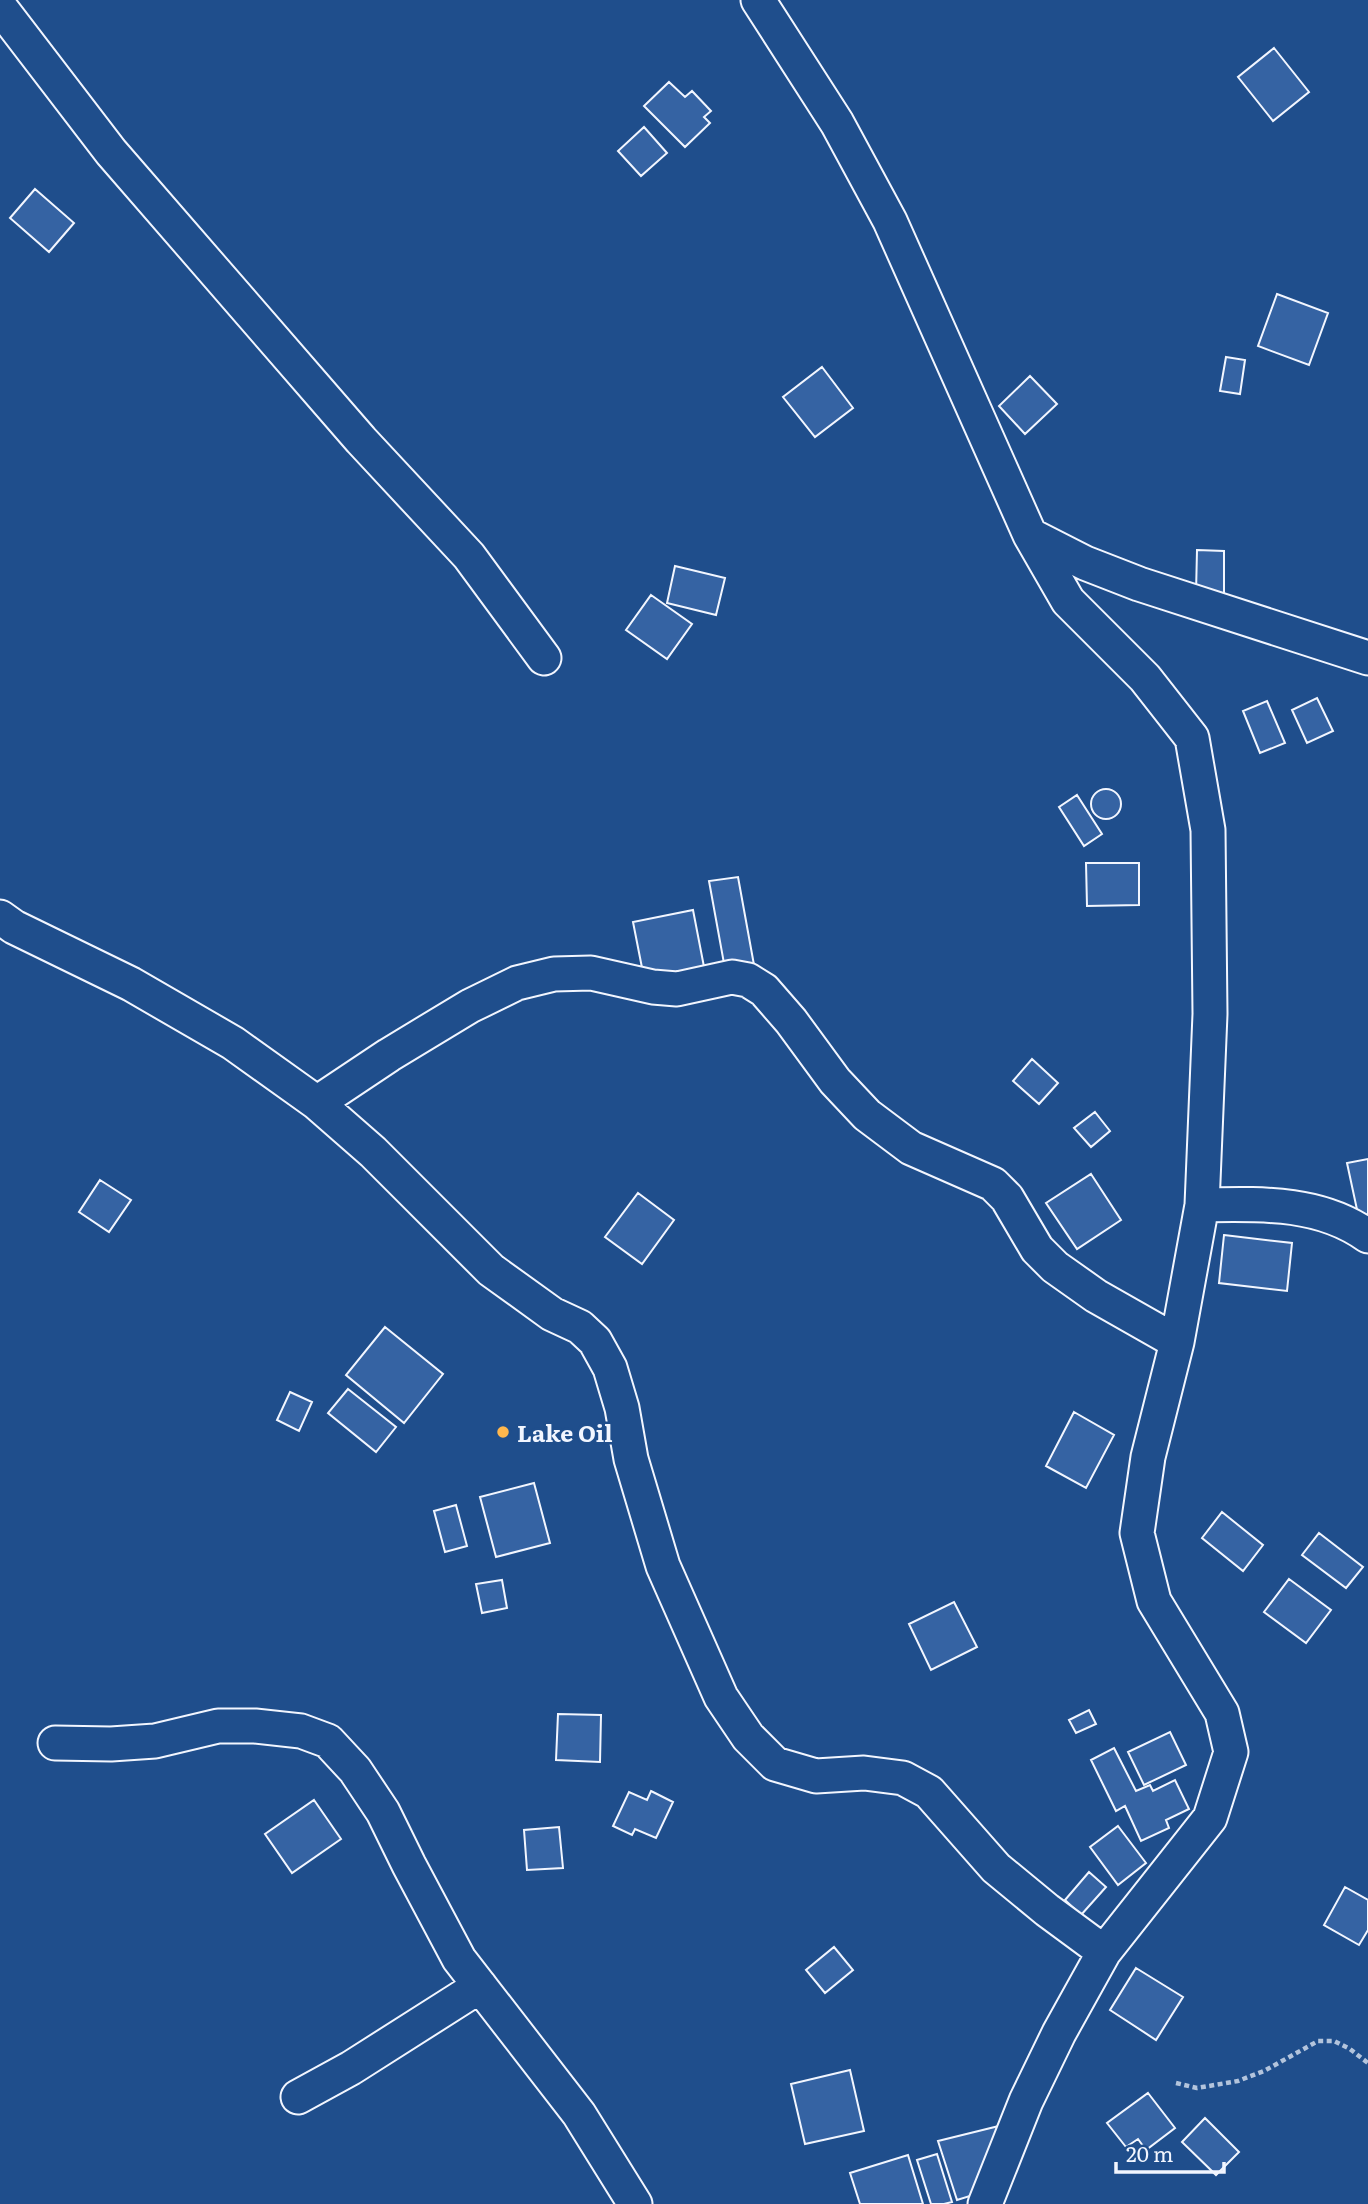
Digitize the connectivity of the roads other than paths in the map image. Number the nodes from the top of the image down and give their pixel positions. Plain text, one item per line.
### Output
1 (758, 0) edge
2 (0, 7) edge
3 (1030, 535) junction
4 (544, 658) dead end
5 (1368, 658) edge
6 (0, 917) edge
7 (317, 1103) junction
8 (1202, 1205) junction
9 (1368, 1236) edge
10 (1177, 1342) junction
11 (55, 1743) dead end
12 (1104, 1952) junction
13 (480, 1986) junction
14 (298, 2097) dead end
15 (635, 2204) edge
16 (985, 2204) edge

1 - 3 street
2 - 4 street
3 - 5 street
3 - 8 street
6 - 7 street
7 - 10 street
7 - 12 street
8 - 9 street
8 - 10 street
10 - 12 street
11 - 13 street
12 - 16 street
13 - 14 street
13 - 15 street

